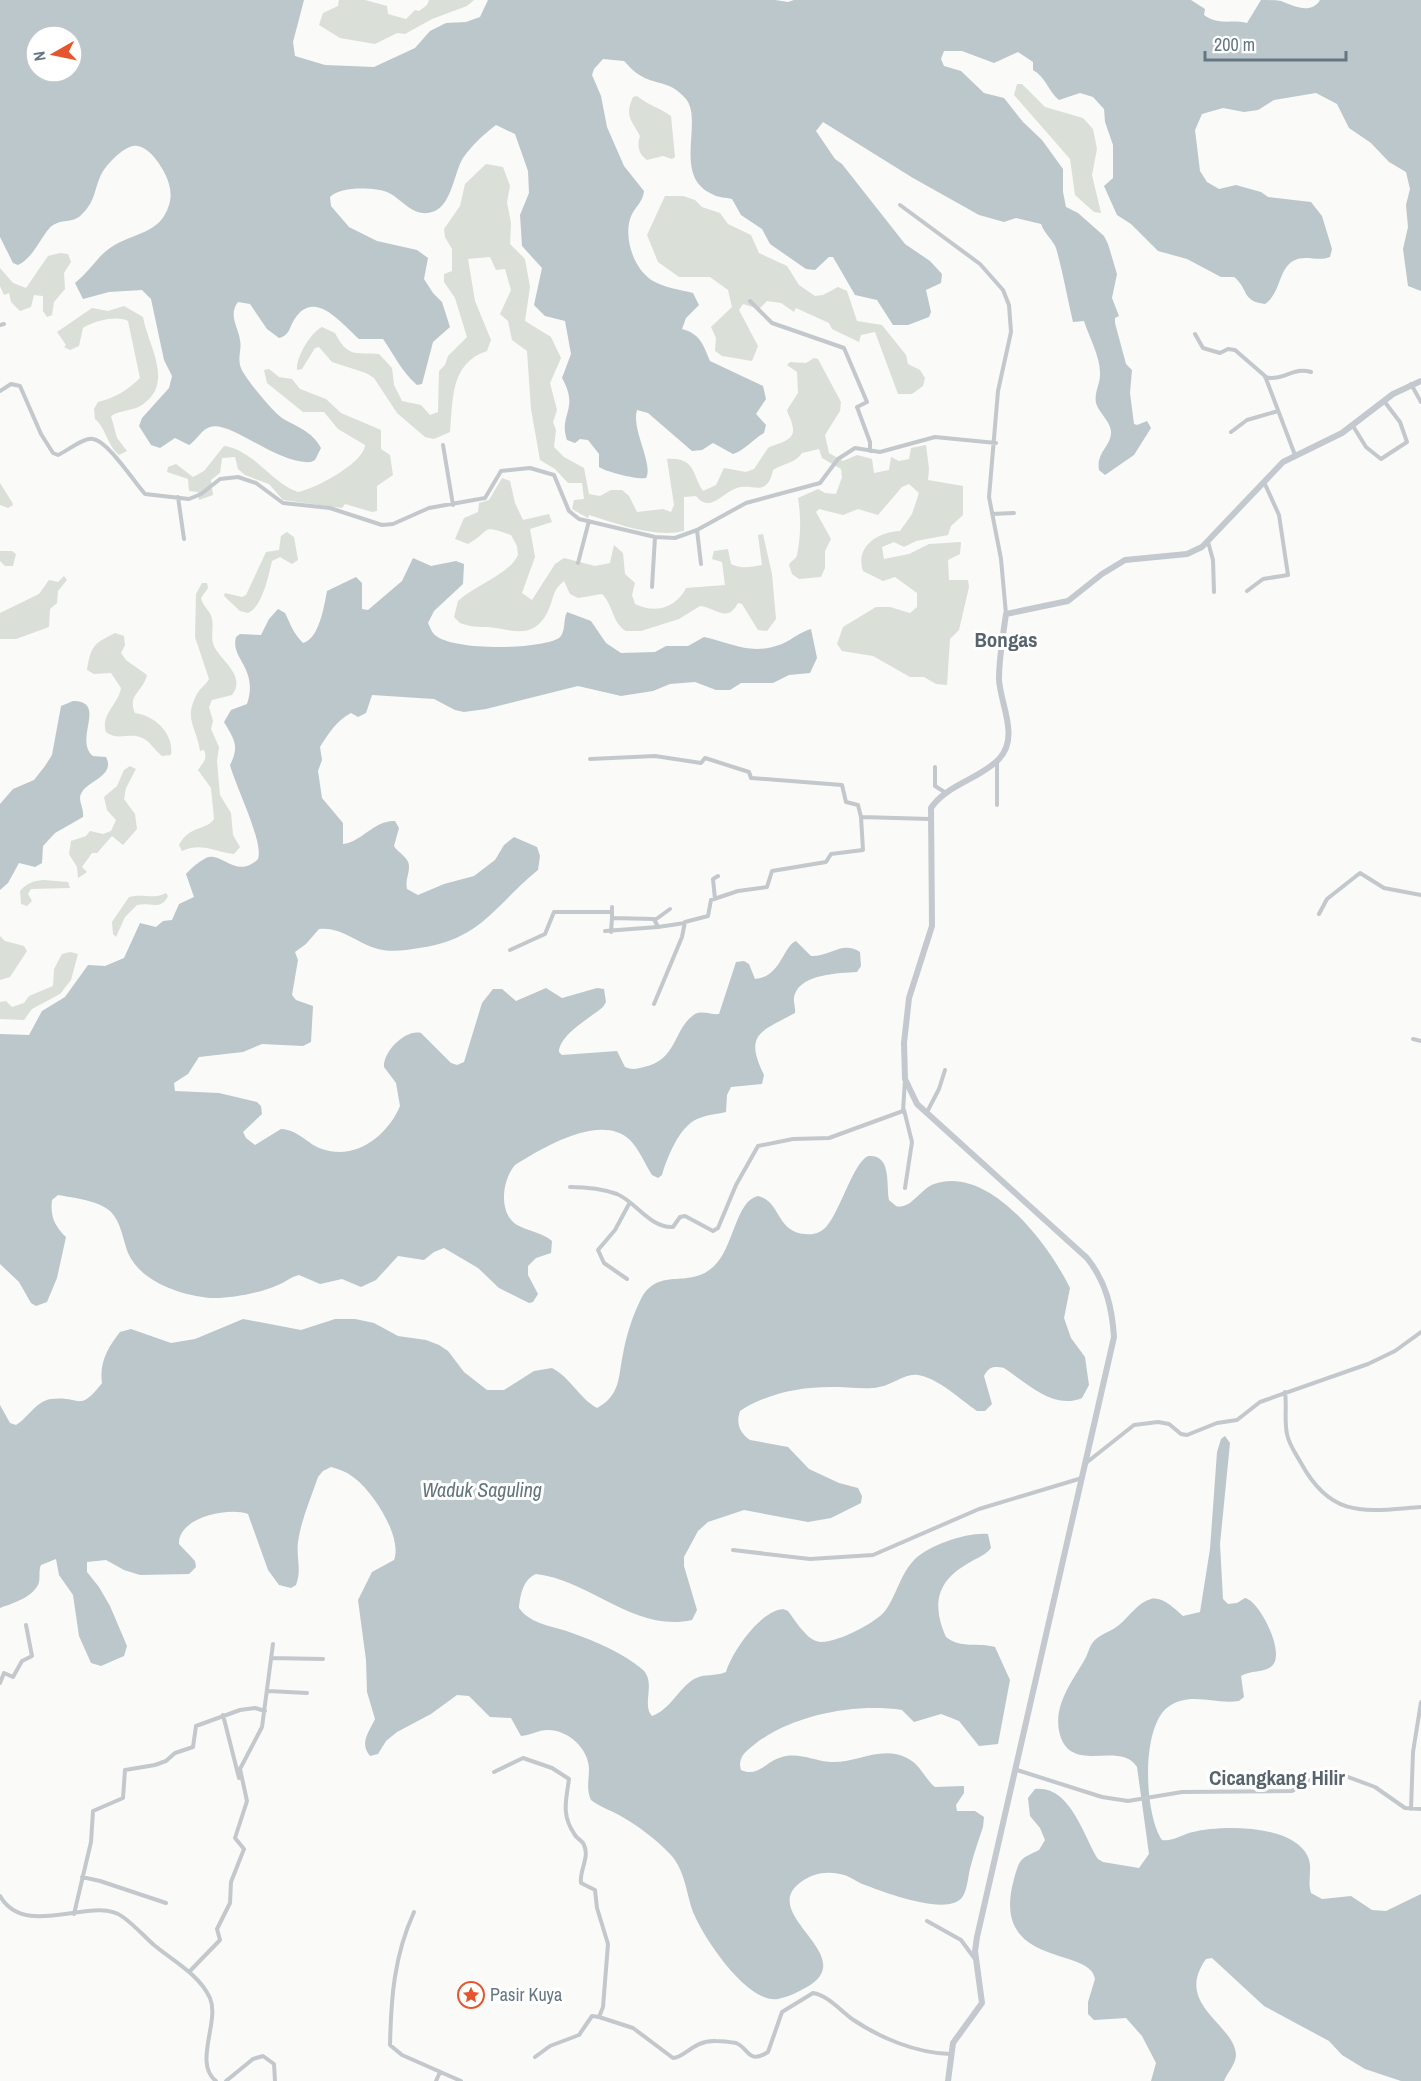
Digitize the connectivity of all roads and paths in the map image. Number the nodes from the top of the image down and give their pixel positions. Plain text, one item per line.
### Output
1 (900, 205) dead end
2 (750, 301) dead end
3 (1195, 334) dead end
4 (1311, 372) dead end
5 (1265, 376) junction
6 (1421, 381) edge
7 (1411, 384) junction
8 (0, 391) edge
9 (1384, 401) junction
10 (1421, 402) edge
11 (1278, 411) junction
12 (1353, 426) junction
13 (1231, 432) dead end
14 (996, 443) junction
15 (443, 446) dead end
16 (870, 451) junction
17 (1295, 455) junction
18 (1263, 481) junction
19 (178, 497) junction
20 (453, 505) junction
21 (992, 513) junction
22 (1014, 513) dead end
23 (589, 521) junction
24 (697, 531) junction
25 (655, 537) junction
26 (184, 539) dead end
27 (1208, 542) junction
28 (578, 563) dead end
29 (701, 564) dead end
30 (652, 586) dead end
31 (1247, 591) dead end
32 (1214, 592) dead end
33 (1005, 614) junction
34 (590, 759) dead end
35 (997, 761) junction
36 (934, 767) dead end
37 (947, 793) junction
38 (998, 805) dead end
39 (861, 817) junction
40 (930, 819) junction
41 (718, 876) dead end
42 (1421, 895) edge
43 (715, 899) junction
44 (670, 909) dead end
45 (1319, 914) dead end
46 (612, 918) junction
47 (656, 920) junction
48 (685, 923) junction
49 (658, 927) junction
50 (605, 931) dead end
51 (611, 932) junction
52 (510, 950) dead end
53 (654, 1004) dead end
54 (1413, 1039) dead end
55 (1421, 1041) edge
56 (945, 1070) dead end
57 (905, 1080) junction
58 (904, 1109) junction
59 (926, 1113) junction
60 (570, 1187) dead end
61 (904, 1188) dead end
62 (629, 1203) junction
63 (627, 1279) dead end
64 (1421, 1332) edge
65 (1285, 1392) junction
66 (1085, 1463) junction
67 (1083, 1478) junction
68 (1421, 1507) edge
69 (733, 1550) dead end
70 (26, 1625) dead end
71 (273, 1644) dead end
72 (271, 1658) junction
73 (322, 1659) dead end
74 (0, 1683) edge
75 (268, 1691) junction
76 (307, 1694) dead end
77 (1421, 1702) edge
78 (265, 1711) junction
79 (223, 1715) junction
80 (1017, 1770) junction
81 (494, 1772) dead end
82 (240, 1779) junction
83 (1411, 1809) junction
84 (1421, 1809) edge
85 (82, 1877) junction
86 (0, 1896) edge
87 (166, 1903) dead end
88 (414, 1912) dead end
89 (74, 1914) junction
90 (927, 1921) dead end
91 (977, 1961) junction
92 (189, 1972) junction
93 (599, 2017) junction
94 (950, 2054) junction
95 (536, 2057) dead end
96 (440, 2072) junction
97 (216, 2081) edge
98 (226, 2081) edge
99 (275, 2081) edge
100 (436, 2081) edge
101 (461, 2081) edge
102 (948, 2081) edge

1 - 14 street
2 - 16 street
3 - 5 street
4 - 5 street
5 - 11 street
6 - 7 main road
7 - 9 main road
7 - 10 street
8 - 19 street
9 - 12 main road
9 - 12 street
11 - 13 street
11 - 17 street
12 - 17 main road
14 - 16 street
14 - 21 street
15 - 20 street
16 - 24 street
17 - 18 main road
18 - 27 main road
18 - 31 street
19 - 20 street
19 - 26 street
20 - 23 street
21 - 22 street
21 - 33 street
23 - 25 street
23 - 28 street
24 - 25 street
24 - 29 street
25 - 30 street
27 - 32 street
27 - 33 main road
33 - 35 main road
34 - 39 street
35 - 37 main road
35 - 38 street
36 - 37 street
37 - 40 main road
39 - 40 street
39 - 43 street
40 - 57 main road
41 - 43 street
42 - 45 street
43 - 48 street
44 - 47 street
46 - 47 street
46 - 51 street
46 - 52 street
47 - 49 street
48 - 49 street
48 - 53 street
49 - 51 street
50 - 51 street
54 - 55 street
56 - 59 street
57 - 58 street
57 - 59 main road
58 - 61 street
58 - 62 street
59 - 66 main road
60 - 62 street
62 - 63 street
64 - 65 street
65 - 66 street
65 - 68 street
66 - 67 main road
67 - 69 street
67 - 80 main road
70 - 74 street
71 - 72 street
72 - 73 street
72 - 75 street
75 - 76 street
75 - 78 street
77 - 83 street
78 - 79 street
78 - 82 street
79 - 82 street
79 - 85 street
80 - 83 street
80 - 91 main road
81 - 93 street
82 - 92 street
83 - 84 street
85 - 87 street
85 - 89 street
86 - 89 street
88 - 96 street
89 - 92 street
90 - 91 street
91 - 94 main road
92 - 97 street
93 - 94 street
93 - 95 street
94 - 102 main road
96 - 100 street
96 - 101 street
98 - 99 street

